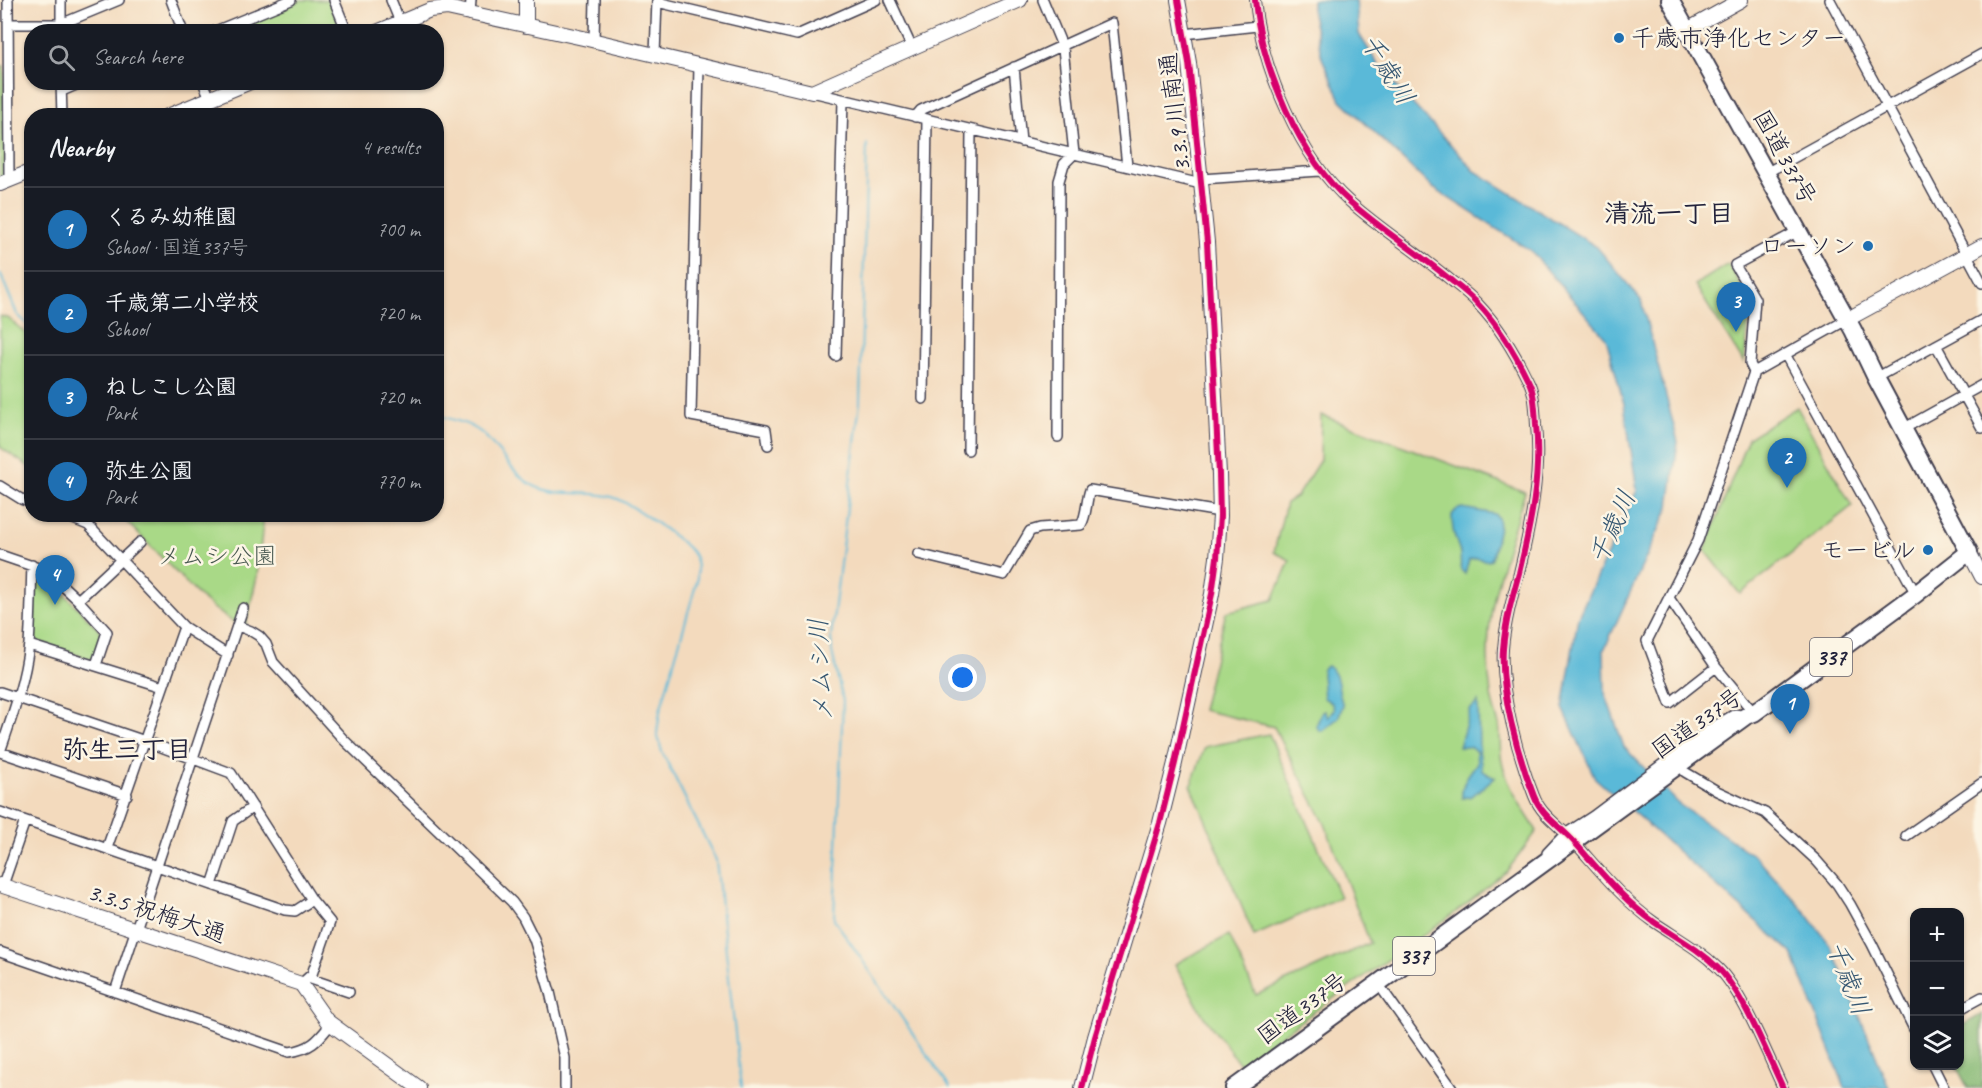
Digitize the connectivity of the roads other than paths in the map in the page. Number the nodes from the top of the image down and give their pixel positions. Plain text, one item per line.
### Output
1 (8, 0) edge
2 (61, 0) edge
3 (171, 0) edge
4 (291, 0) edge
5 (334, 0) edge
6 (391, 0) edge
7 (526, 0) edge
8 (595, 0) edge
9 (876, 0) edge
10 (890, 0) edge
11 (1020, 0) edge
12 (1043, 0) edge
13 (1178, 0) edge
14 (1255, 0) edge
15 (1670, 0) edge
16 (1741, 0) edge
17 (1830, 0) edge
18 (114, 1) edge
19 (657, 1) edge
20 (424, 6) edge
21 (471, 6) edge
22 (400, 22) junction
23 (8, 24) junction
24 (61, 24) edge
25 (69, 24) edge
26 (180, 24) edge
27 (232, 24) edge
28 (344, 24) edge
29 (396, 24) edge
30 (24, 25) edge
31 (526, 26) junction
32 (1257, 26) junction
33 (1687, 30) junction
34 (1184, 34) junction
35 (594, 40) junction
36 (1062, 46) junction
37 (912, 48) junction
38 (1982, 54) edge
39 (655, 55) junction
40 (4, 62) edge
41 (699, 66) junction
42 (1014, 68) junction
43 (62, 90) edge
44 (206, 90) edge
45 (230, 90) edge
46 (812, 92) junction
47 (210, 98) junction
48 (843, 100) junction
49 (1887, 105) junction
50 (62, 108) edge
51 (187, 108) edge
52 (915, 117) junction
53 (927, 119) junction
54 (971, 130) junction
55 (1021, 142) junction
56 (1074, 154) junction
57 (1127, 166) junction
58 (1320, 171) junction
59 (1766, 173) junction
60 (24, 174) edge
61 (5, 182) edge
62 (1201, 182) junction
63 (1798, 231) junction
64 (1982, 246) edge
65 (1968, 253) junction
66 (1982, 283) edge
67 (1848, 319) junction
68 (1982, 320) edge
69 (1936, 345) junction
70 (1785, 354) junction
71 (836, 356) dead end
72 (1754, 372) junction
73 (1876, 378) junction
74 (1982, 385) edge
75 (1964, 395) junction
76 (923, 399) dead end
77 (1982, 428) edge
78 (1903, 429) junction
79 (1058, 437) dead end
80 (768, 445) dead end
81 (968, 450) dead end
82 (0, 486) edge
83 (24, 500) edge
84 (1220, 512) junction
85 (81, 522) edge
86 (140, 542) dead end
87 (1969, 552) junction
88 (918, 554) dead end
89 (0, 555) edge
90 (122, 561) junction
91 (32, 566) junction
92 (1982, 577) edge
93 (1916, 594) junction
94 (1669, 598) junction
95 (78, 600) junction
96 (243, 608) dead end
97 (238, 626) junction
98 (184, 627) junction
99 (29, 645) junction
100 (228, 656) junction
101 (96, 665) junction
102 (1716, 668) junction
103 (163, 687) junction
104 (0, 692) edge
105 (18, 698) junction
106 (1750, 715) junction
107 (145, 741) junction
108 (0, 752) edge
109 (194, 758) junction
110 (1686, 759) junction
111 (1982, 783) edge
112 (127, 795) junction
113 (253, 807) junction
114 (0, 812) edge
115 (25, 820) junction
116 (1906, 836) dead end
117 (1570, 838) junction
118 (107, 848) junction
119 (157, 866) junction
120 (1, 885) edge
121 (212, 885) junction
122 (312, 900) junction
123 (135, 930) junction
124 (0, 952) edge
125 (304, 981) junction
126 (1377, 982) junction
127 (115, 992) junction
128 (349, 992) dead end
129 (1982, 997) edge
130 (1964, 1007) edge
131 (1910, 1021) edge
132 (331, 1024) junction
133 (1935, 1070) edge
134 (419, 1088) edge
135 (565, 1088) edge
136 (1082, 1088) edge
137 (1234, 1088) edge
138 (1452, 1088) edge
139 (1783, 1088) edge
140 (1944, 1088) edge

1 - 23 street
2 - 24 street
3 - 26 street
4 - 27 street
5 - 28 street
6 - 22 street
7 - 31 street
8 - 35 street
9 - 19 street
10 - 37 street
11 - 37 street
12 - 36 street
13 - 34 street, 3.3.9 川南通
14 - 32 street
15 - 33 highway, 国道337号
16 - 33 street
17 - 49 street
18 - 25 street
19 - 39 street
20 - 21 street
20 - 22 street
21 - 31 street
22 - 29 street
23 - 30 street
23 - 40 street
31 - 35 street
32 - 34 street
32 - 58 street
33 - 59 highway, 国道337号
34 - 62 street, 3.3.9 川南通
35 - 39 street
36 - 42 street
36 - 56 street
36 - 57 street
37 - 46 street
38 - 49 street
39 - 41 street
40 - 61 street
41 - 46 street
41 - 80 street
42 - 52 street
42 - 55 street
43 - 50 street
44 - 47 street
45 - 47 street
46 - 48 street
47 - 51 street
48 - 52 street
48 - 71 street
49 - 59 street
49 - 65 street
52 - 53 street
53 - 54 street
53 - 76 street
54 - 55 street
54 - 81 street
55 - 56 street
56 - 57 street
56 - 79 street
57 - 62 street
58 - 62 street
58 - 117 street
59 - 63 highway, 国道337号
60 - 61 street
62 - 84 street, 3.3.9 川南通
63 - 67 highway, 国道337号
63 - 72 street
64 - 65 street
65 - 66 street
65 - 67 street
67 - 70 street
67 - 73 highway, 国道337号
68 - 69 street
69 - 73 street
69 - 75 street
70 - 72 street
70 - 93 street
72 - 94 street
73 - 78 highway, 国道337号
74 - 75 street
75 - 77 street
75 - 78 street
78 - 87 highway, 国道337号
82 - 83 street
84 - 88 street
84 - 136 street, 3.3.9 川南通
85 - 90 street
86 - 90 street
87 - 92 street
87 - 93 highway, 国道337号 / 337
89 - 91 street
90 - 95 street
90 - 98 street
91 - 95 street
91 - 99 street
93 - 106 highway, 国道337号 / 337
94 - 102 street
94 - 102 street
95 - 101 street
96 - 97 street
97 - 100 street
97 - 135 street
98 - 100 street
98 - 103 street
99 - 101 street
99 - 105 street
100 - 109 street
101 - 103 street
102 - 106 street
103 - 107 street
104 - 105 street
105 - 107 street
105 - 108 street
106 - 110 highway, 国道337号 / 337
107 - 109 street
107 - 112 street
108 - 112 street
109 - 113 street
109 - 119 street
110 - 117 highway, 国道337号 / 337
110 - 131 street
111 - 116 street
112 - 118 street
113 - 121 street
113 - 122 street
114 - 115 street
115 - 118 street
115 - 120 street
117 - 126 highway, 国道337号 / 337
117 - 139 street
118 - 119 street
119 - 121 street
119 - 123 street
120 - 123 street, 3.3.5 祝梅大通
121 - 122 street
122 - 125 street
123 - 125 street, 3.3.5 祝梅大通
123 - 127 street
124 - 127 street
125 - 128 street
125 - 132 street
126 - 137 highway, 国道337号 / 337
126 - 138 street
127 - 132 street
129 - 130 street
132 - 134 street
133 - 140 street

